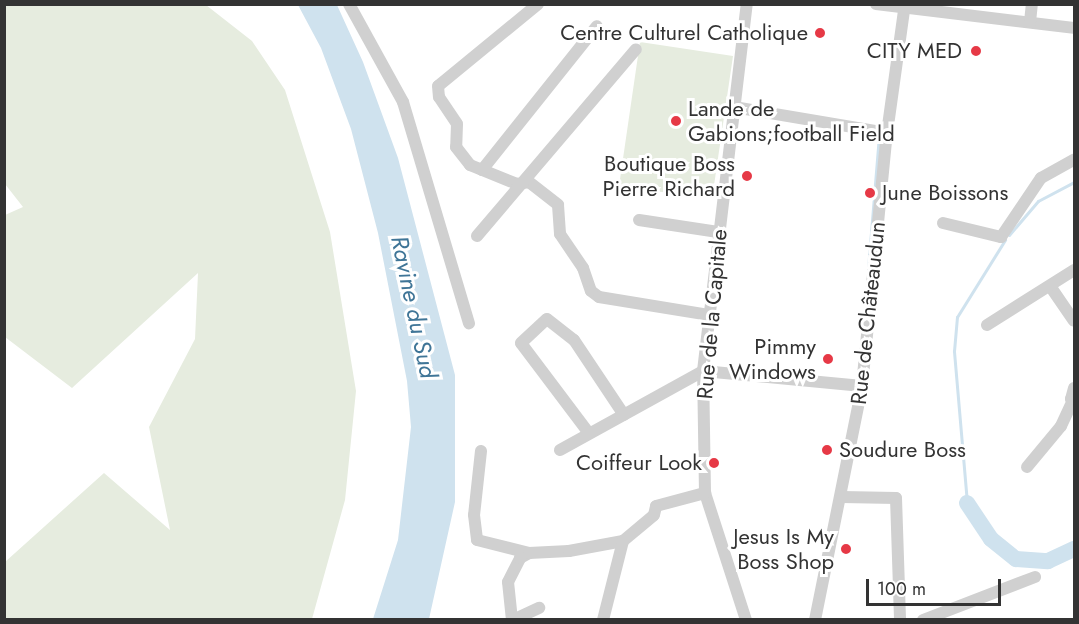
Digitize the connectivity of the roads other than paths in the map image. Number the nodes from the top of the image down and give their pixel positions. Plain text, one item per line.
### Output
1 (349, 4) edge
2 (538, 4) edge
3 (747, 4) edge
4 (876, 4) edge
5 (1032, 4) edge
6 (905, 6) edge
7 (1030, 22) junction
8 (597, 26) dead end
9 (1074, 28) edge
10 (636, 49) dead end
11 (734, 107) junction
12 (887, 133) junction
13 (1074, 160) edge
14 (482, 170) junction
15 (521, 184) junction
16 (639, 220) dead end
17 (943, 223) dead end
18 (718, 232) junction
19 (477, 236) dead end
20 (1074, 270) edge
21 (1050, 286) junction
22 (709, 315) junction
23 (1074, 321) edge
24 (469, 323) dead end
25 (987, 325) dead end
26 (703, 371) junction
27 (862, 386) junction
28 (1074, 388) edge
29 (1073, 407) edge
30 (624, 416) junction
31 (588, 432) junction
32 (560, 450) dead end
33 (481, 451) dead end
34 (1027, 467) dead end
35 (705, 493) junction
36 (842, 497) junction
37 (623, 541) junction
38 (529, 553) junction
39 (1035, 578) dead end
40 (539, 608) dead end
41 (513, 620) edge
42 (603, 620) edge
43 (746, 620) edge
44 (815, 620) edge
45 (900, 620) edge
46 (922, 620) edge

1 - 24 street
2 - 14 street
3 - 11 street, Rue de la Capitale
4 - 6 street
5 - 7 street
6 - 7 street
6 - 12 street, Rue de Châteaudun
7 - 9 street
8 - 14 street
10 - 15 street
11 - 12 street
11 - 18 street, Rue de la Capitale
12 - 27 street, Rue de Châteaudun
13 - 17 street
14 - 15 street
15 - 19 street
15 - 22 street
16 - 18 street
18 - 22 street, Rue de la Capitale
20 - 21 street
21 - 23 street
21 - 25 street
22 - 26 street, Rue de la Capitale
26 - 27 street
26 - 30 street
26 - 35 street, Rue de la Capitale
27 - 36 street, Rue de Châteaudun
28 - 29 street
29 - 34 street
30 - 31 street
30 - 31 street
31 - 32 street
33 - 38 street
35 - 37 street
35 - 43 street, Rue de la Capitale
36 - 44 street, Rue de Châteaudun
36 - 45 street
37 - 38 street
37 - 42 street
38 - 41 street
39 - 46 street
40 - 41 street

